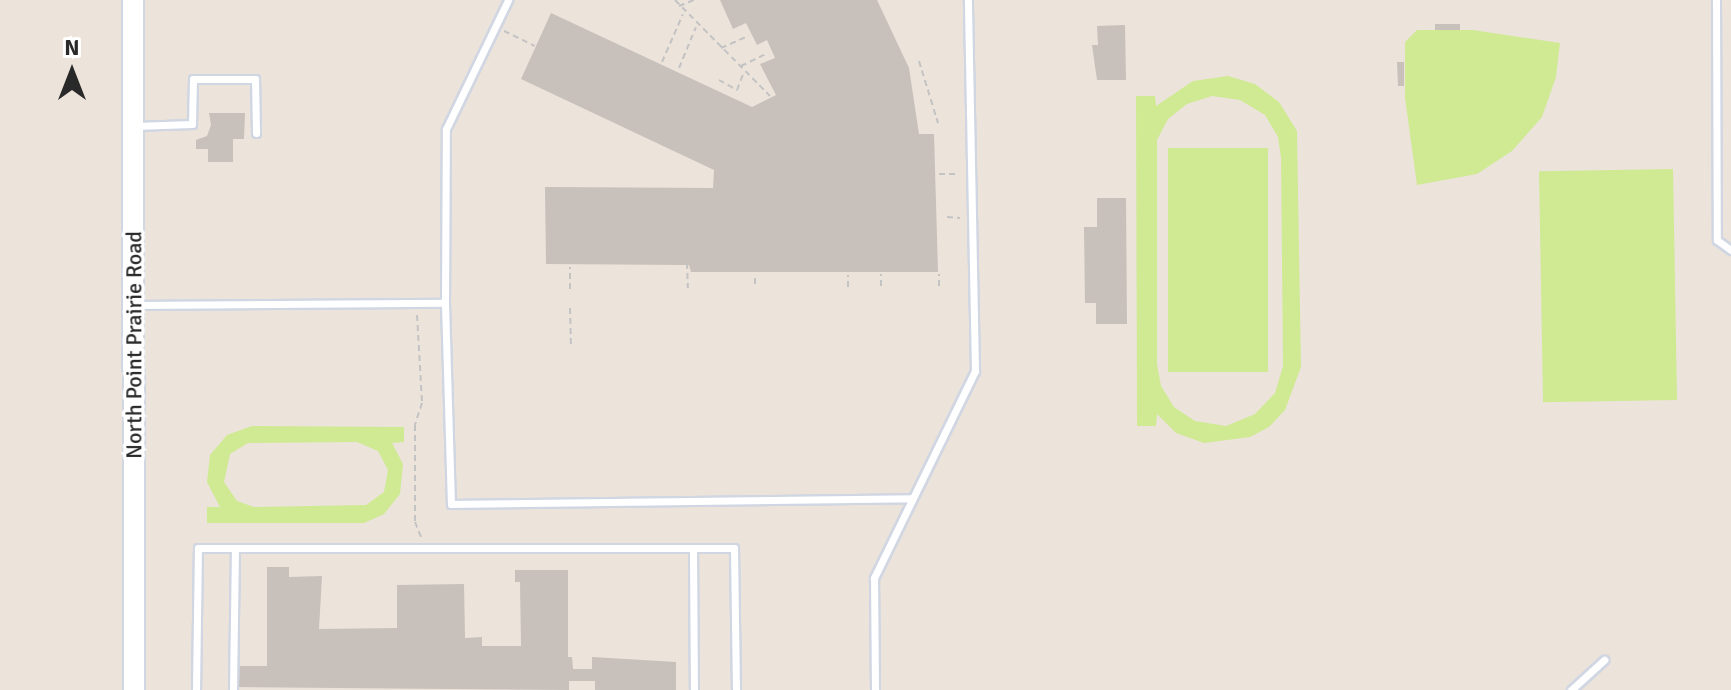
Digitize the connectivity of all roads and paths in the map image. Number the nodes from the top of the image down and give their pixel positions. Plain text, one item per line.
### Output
1 (133, 0) edge
2 (508, 0) edge
3 (675, 0) edge
4 (694, 0) edge
5 (968, 0) edge
6 (1716, 0) edge
7 (678, 7) junction
8 (683, 13) junction
9 (697, 26) junction
10 (499, 28) dead end
11 (748, 36) dead end
12 (535, 46) dead end
13 (720, 48) junction
14 (768, 53) dead end
15 (919, 61) dead end
16 (662, 62) dead end
17 (740, 67) junction
18 (679, 68) dead end
19 (745, 71) junction
20 (719, 80) dead end
21 (770, 96) dead end
22 (938, 123) dead end
23 (133, 126) junction
24 (256, 133) dead end
25 (939, 174) dead end
26 (960, 174) dead end
27 (947, 217) dead end
28 (960, 218) dead end
29 (1731, 250) edge
30 (687, 263) dead end
31 (570, 267) dead end
32 (881, 274) dead end
33 (939, 274) dead end
34 (848, 275) dead end
35 (755, 278) dead end
36 (881, 286) dead end
37 (939, 286) dead end
38 (755, 287) dead end
39 (848, 287) dead end
40 (688, 288) dead end
41 (570, 289) dead end
42 (445, 303) junction
43 (134, 305) junction
44 (570, 308) dead end
45 (417, 315) dead end
46 (571, 348) dead end
47 (911, 498) junction
48 (421, 537) dead end
49 (235, 549) junction
50 (693, 551) junction
51 (1604, 660) dead end
52 (134, 690) edge
53 (196, 690) edge
54 (233, 690) edge
55 (694, 690) edge
56 (736, 690) edge
57 (875, 690) edge
58 (1571, 690) edge

1 - 23 street, North Point Prairie Road
2 - 42 lane
3 - 7 path
4 - 7 path
5 - 47 lane
6 - 29 lane
7 - 8 path
8 - 9 path
8 - 16 path
9 - 13 path
9 - 18 path
10 - 12 path
11 - 13 path
13 - 17 path
14 - 17 path
15 - 22 path
17 - 19 path
19 - 20 path
19 - 21 path
23 - 24 lane
23 - 43 street, North Point Prairie Road
25 - 26 path
27 - 28 path
30 - 40 path
31 - 41 path
32 - 36 path
33 - 37 path
34 - 39 path
35 - 38 path
42 - 43 lane
42 - 47 lane
43 - 52 street, North Point Prairie Road
44 - 46 path
45 - 48 path
47 - 57 lane
49 - 50 lane
49 - 53 lane
49 - 54 lane
50 - 55 lane
50 - 56 lane
51 - 58 lane

